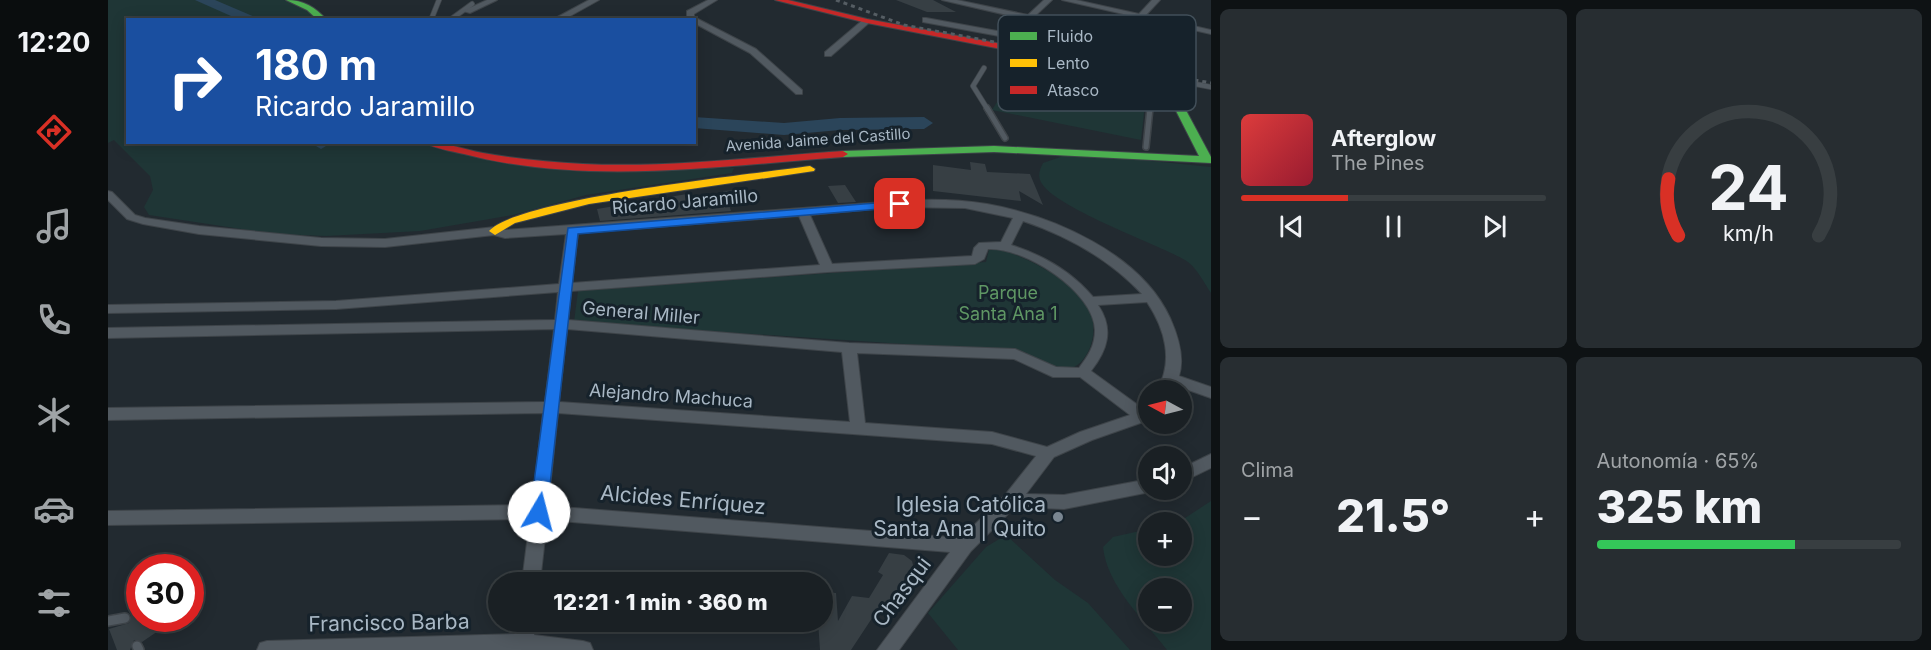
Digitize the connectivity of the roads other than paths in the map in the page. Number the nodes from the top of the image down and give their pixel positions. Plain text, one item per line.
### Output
1 (290, 0) edge
2 (304, 0) edge
3 (439, 0) edge
4 (493, 0) edge
5 (595, 0) edge
6 (713, 0) edge
7 (779, 0) edge
8 (946, 0) edge
9 (1048, 0) edge
10 (1066, 0) edge
11 (1156, 0) edge
12 (469, 8) joint
13 (1019, 15) edge
14 (1031, 15) edge
15 (1135, 15) edge
16 (1141, 15) edge
17 (321, 18) edge
18 (334, 18) edge
19 (432, 18) edge
20 (453, 18) edge
21 (560, 18) edge
22 (693, 18) edge
23 (926, 20) dead end
24 (696, 21) edge
25 (867, 21) junction
26 (1211, 21) edge
27 (1208, 31) edge
28 (998, 34) edge
29 (998, 46) edge
30 (828, 54) dead end
31 (984, 68) dead end
32 (1196, 84) edge
33 (1211, 87) edge
34 (799, 92) dead end
35 (1150, 111) edge
36 (1182, 111) edge
37 (1005, 138) junction
38 (435, 144) edge
39 (462, 144) edge
40 (1146, 147) junction
41 (975, 150) junction
42 (1207, 156) edge
43 (108, 194) edge
44 (803, 212) junction
45 (1020, 216) junction
46 (572, 230) junction
47 (495, 231) junction
48 (1005, 246) junction
49 (828, 268) junction
50 (567, 289) junction
51 (1153, 298) junction
52 (1090, 301) junction
53 (108, 309) edge
54 (563, 324) junction
55 (108, 333) edge
56 (849, 348) junction
57 (1083, 372) junction
58 (1169, 380) edge
59 (1192, 389) edge
60 (1211, 393) edge
61 (552, 407) junction
62 (1138, 408) edge
63 (108, 414) edge
64 (1138, 416) edge
65 (858, 429) junction
66 (1048, 453) junction
67 (1211, 460) edge
68 (1192, 470) edge
69 (1138, 488) edge
70 (1011, 500) junction
71 (539, 512) junction
72 (108, 518) edge
73 (965, 546) junction
74 (532, 572) edge
75 (125, 618) dead end
76 (108, 621) edge
77 (525, 632) edge
78 (524, 643) junction
79 (267, 650) edge
80 (583, 650) edge
81 (887, 650) edge

1 - 17 main road
2 - 18 main road
3 - 19 lane
4 - 12 street
5 - 21 street
6 - 22 street
7 - 25 main road
8 - 13 street
9 - 14 street
10 - 15 street
11 - 16 street
12 - 20 lane
23 - 28 street
24 - 34 street
25 - 29 main road
25 - 30 street
26 - 27 street
31 - 37 lane
32 - 33 lane
35 - 40 lane
36 - 42 main road
37 - 39 main road, Avenida Jaime del Castillo
37 - 40 main road, Avenida Jaime del Castillo
38 - 41 main road, Avenida Jaime del Castillo
40 - 42 main road, Avenida Jaime del Castillo
41 - 42 main road, Avenida Jaime del Castillo
41 - 47 main road
43 - 47 street, Ricardo Jaramillo
44 - 45 street, Ricardo Jaramillo
44 - 46 street, Ricardo Jaramillo
44 - 49 street
45 - 48 street
45 - 51 street, Ricardo Jaramillo
46 - 47 street, Ricardo Jaramillo
46 - 50 street
48 - 49 street, General Miller
48 - 52 street
49 - 50 street, General Miller
50 - 53 street, General Miller
50 - 54 street
51 - 52 street
51 - 58 street, Ricardo Jaramillo
52 - 57 street
54 - 55 street, General Miller
54 - 56 street, General Miller
54 - 61 street
56 - 57 street, General Miller
56 - 65 street
57 - 62 street
59 - 60 street
61 - 63 street, Alejandro Machuca
61 - 65 street, Alejandro Machuca
61 - 71 street
64 - 66 street
65 - 66 street, Alejandro Machuca
66 - 70 street, Chasqui
67 - 68 street
69 - 70 street
70 - 73 street, Chasqui
71 - 72 street, Alcides Enríquez
71 - 73 street, Alcides Enríquez
71 - 74 street
73 - 81 street, Chasqui
75 - 76 lane
77 - 78 street
78 - 79 street, Francisco Barba
78 - 80 street, Francisco Barba

